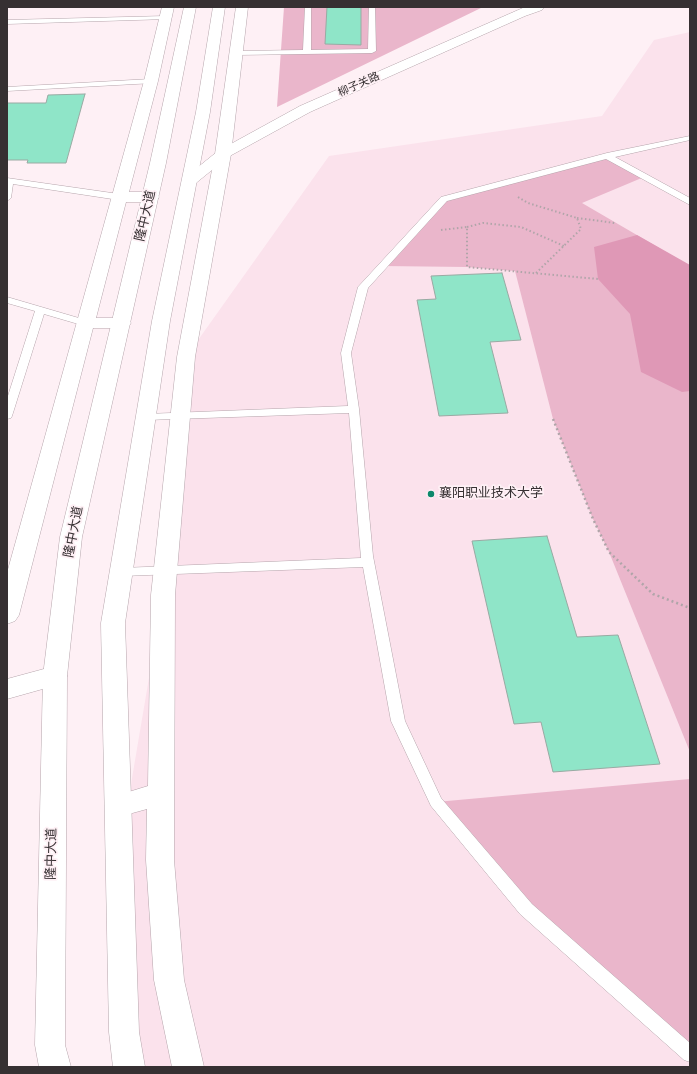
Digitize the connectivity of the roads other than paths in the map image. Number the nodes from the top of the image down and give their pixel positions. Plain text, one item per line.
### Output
1 (219, 7) edge
2 (242, 7) edge
3 (308, 7) edge
4 (372, 7) edge
5 (538, 7) edge
6 (167, 12) edge
7 (189, 12) edge
8 (7, 22) edge
9 (307, 52) junction
10 (212, 53) junction
11 (236, 53) junction
12 (151, 81) junction
13 (7, 89) edge
14 (138, 129) junction
15 (166, 129) junction
16 (690, 138) edge
17 (223, 154) junction
18 (607, 156) junction
19 (190, 180) junction
20 (8, 181) edge
21 (119, 197) junction
22 (151, 197) junction
23 (7, 198) edge
24 (690, 202) edge
25 (7, 300) edge
26 (40, 310) junction
27 (85, 323) junction
28 (122, 323) junction
29 (354, 409) junction
30 (7, 416) edge
31 (180, 416) junction
32 (146, 417) junction
33 (368, 562) junction
34 (165, 571) junction
35 (122, 572) junction
36 (7, 615) edge
37 (55, 676) junction
38 (7, 689) edge
39 (160, 794) junction
40 (118, 806) junction
41 (690, 1054) edge
42 (55, 1067) edge
43 (129, 1067) edge
44 (188, 1067) edge

1 - 10 street
2 - 11 street
3 - 9 lane
4 - 9 lane
5 - 17 street, 柳子关路
6 - 7 street
6 - 8 lane
6 - 12 street
7 - 15 street, 隆中大道
9 - 11 lane
10 - 11 street
10 - 19 street
11 - 17 street
12 - 13 lane
12 - 14 street
14 - 15 street
14 - 21 street
15 - 22 street, 隆中大道
16 - 18 lane
17 - 19 street, 柳子关路
17 - 31 street
18 - 24 lane
18 - 29 lane
19 - 32 street
20 - 21 lane
20 - 23 lane
21 - 22 street
21 - 27 street
22 - 28 street, 隆中大道
25 - 26 lane
26 - 27 lane
26 - 30 lane
27 - 28 street
27 - 36 street
28 - 37 street, 隆中大道
29 - 31 lane
29 - 33 lane
31 - 32 lane
31 - 34 street
32 - 35 street
33 - 34 lane
33 - 41 lane
34 - 35 lane
34 - 39 street
35 - 40 street
37 - 38 street
37 - 42 street, 隆中大道
39 - 40 street
39 - 44 street
40 - 43 street

